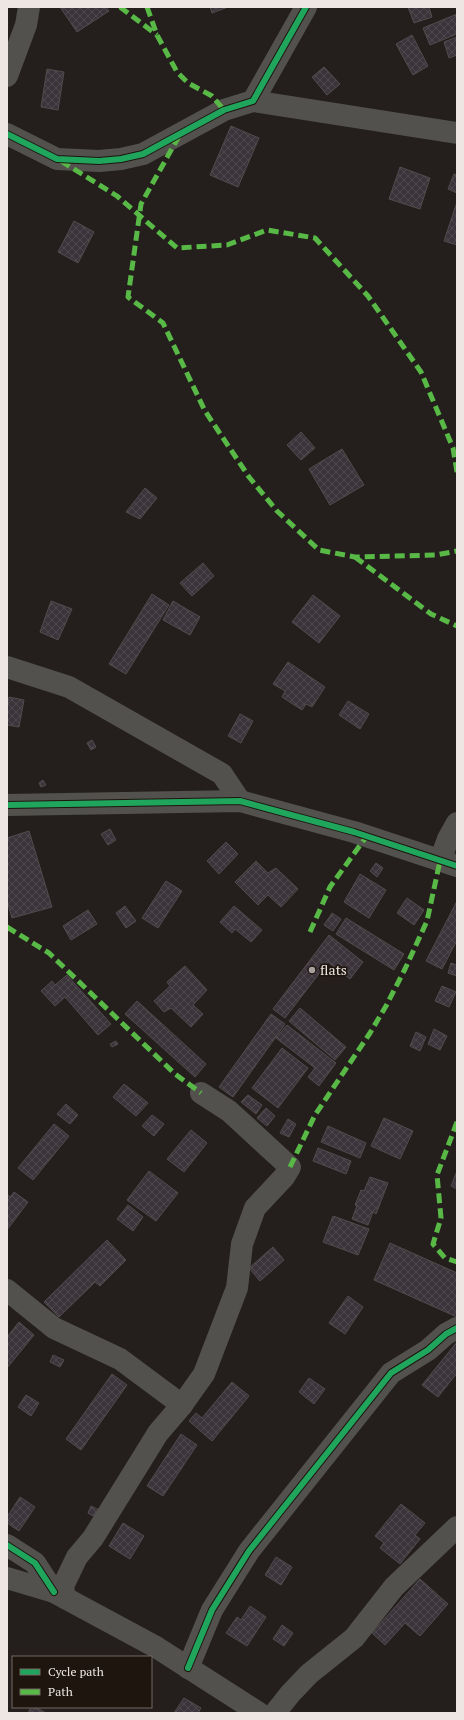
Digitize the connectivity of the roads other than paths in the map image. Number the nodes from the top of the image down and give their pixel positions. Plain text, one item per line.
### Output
1 (29, 7) edge
2 (306, 7) edge
3 (7, 76) edge
4 (253, 101) junction
5 (457, 133) edge
6 (7, 134) edge
7 (7, 667) edge
8 (240, 801) junction
9 (7, 805) edge
10 (457, 823) edge
11 (448, 864) edge
12 (201, 1093) dead end
13 (7, 1290) edge
14 (457, 1328) edge
15 (182, 1405) junction
16 (457, 1527) edge
17 (7, 1545) edge
18 (7, 1578) edge
19 (59, 1595) junction
20 (188, 1668) junction
21 (259, 1713) edge
22 (275, 1713) edge

1 - 3 street
2 - 4 street
4 - 5 street
4 - 6 street
7 - 8 street
8 - 9 street
8 - 11 street
10 - 11 street
12 - 15 street
13 - 15 street
14 - 20 street
15 - 19 street
16 - 22 street
17 - 19 street
18 - 19 street
19 - 20 street
20 - 21 street

